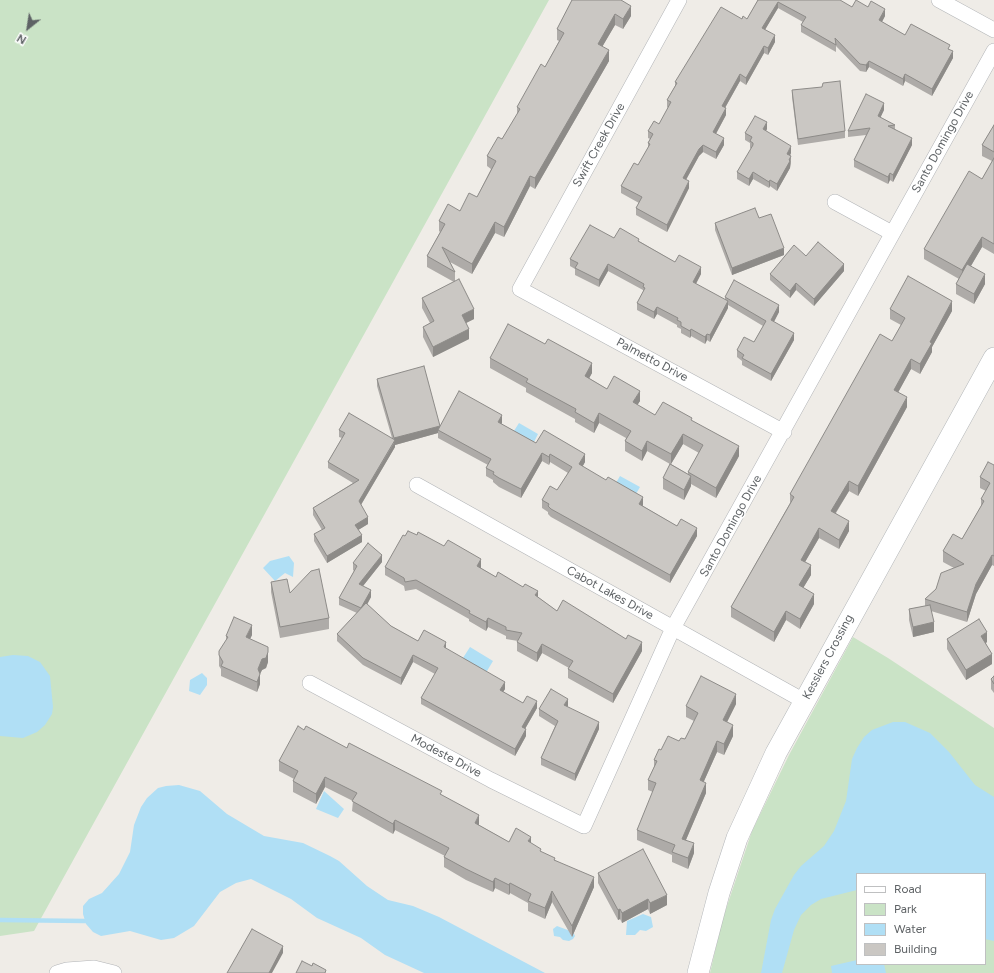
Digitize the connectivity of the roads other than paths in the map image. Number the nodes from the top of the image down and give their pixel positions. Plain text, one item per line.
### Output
1 (679, 0) edge
2 (939, 0) edge
3 (994, 30) edge
4 (994, 51) edge
5 (834, 202) dead end
6 (892, 234) junction
7 (520, 290) joint
8 (994, 358) edge
9 (784, 432) junction
10 (417, 485) dead end
11 (673, 628) junction
12 (310, 683) dead end
13 (804, 701) junction
14 (584, 826) joint
15 (57, 973) edge
16 (114, 973) edge
17 (698, 973) edge

1 - 7 street, Swift Creek Drive
2 - 3 street
4 - 6 street, Santo Domingo Drive
5 - 6 street
6 - 9 street, Santo Domingo Drive
7 - 9 street, Palmetto Drive
8 - 13 street, Kesslers Crossing
9 - 11 street, Santo Domingo Drive
10 - 11 street, Cabot Lakes Drive
11 - 13 street, Cabot Lakes Drive
11 - 14 street, Santo Domingo Drive
12 - 14 street, Modeste Drive
13 - 17 street, Kesslers Crossing
15 - 16 street

